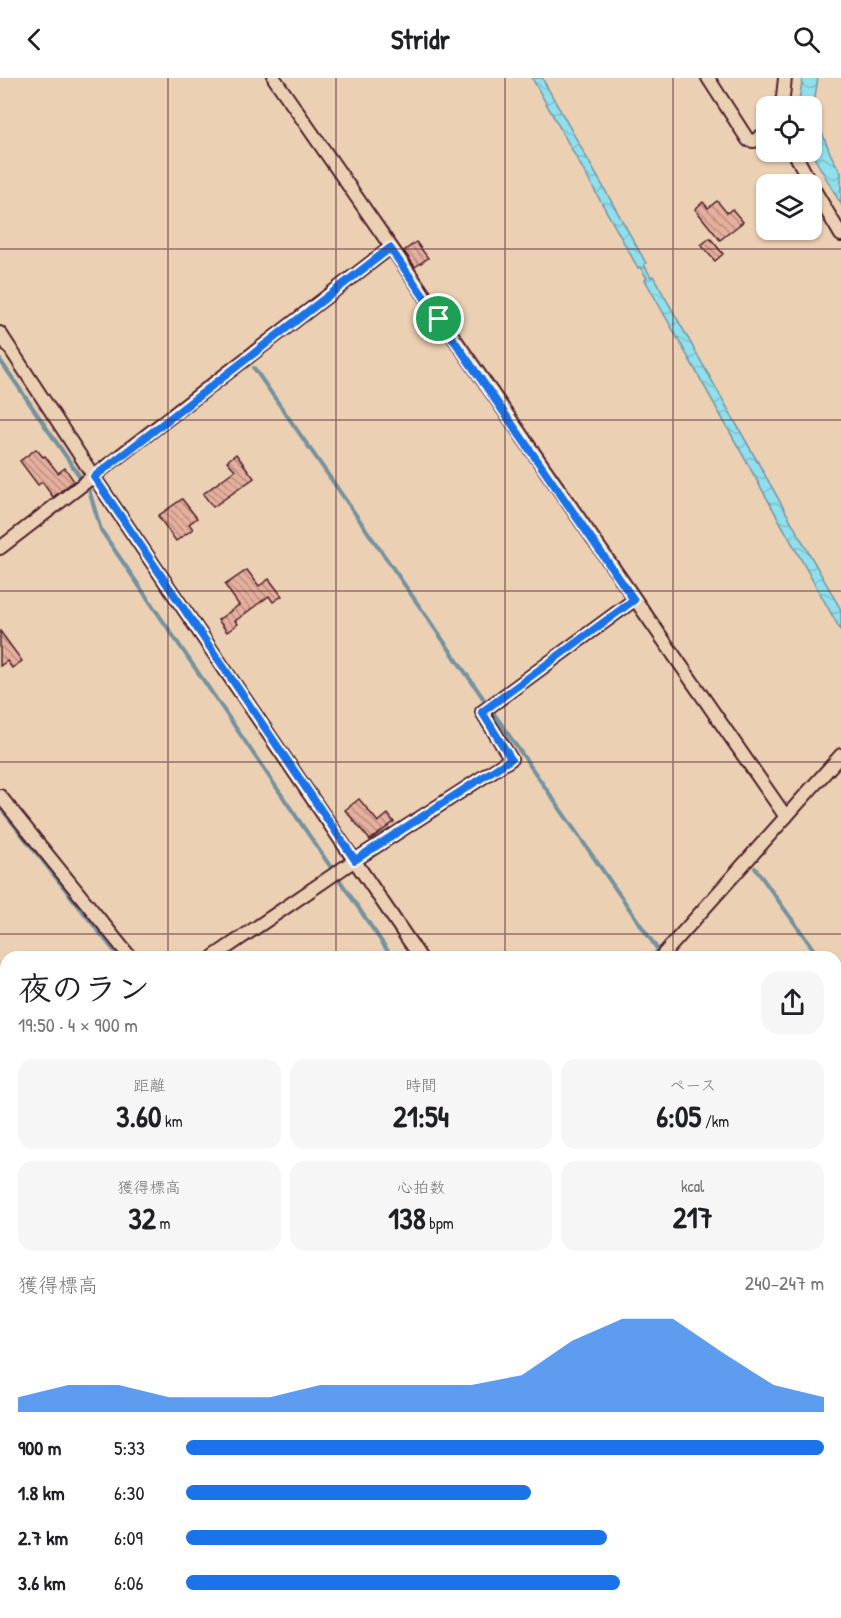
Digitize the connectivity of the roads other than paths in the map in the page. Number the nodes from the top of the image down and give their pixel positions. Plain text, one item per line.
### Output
1 (274, 78) edge
2 (708, 78) edge
3 (785, 78) edge
4 (783, 96) edge
5 (756, 140) edge
6 (822, 203) edge
7 (841, 235) edge
8 (390, 248) junction
9 (0, 333) edge
10 (88, 482) junction
11 (0, 548) edge
12 (634, 600) junction
13 (841, 755) edge
14 (0, 796) edge
15 (786, 817) junction
16 (355, 860) junction
17 (125, 951) edge
18 (222, 951) edge
19 (416, 951) edge
20 (666, 951) edge

1 - 8 street
2 - 5 street
3 - 4 street
6 - 7 street
8 - 10 street
8 - 12 street
9 - 10 street
10 - 11 street
10 - 16 street
12 - 15 street
12 - 16 street
13 - 15 street
14 - 17 street
15 - 20 street
16 - 18 street
16 - 19 street

